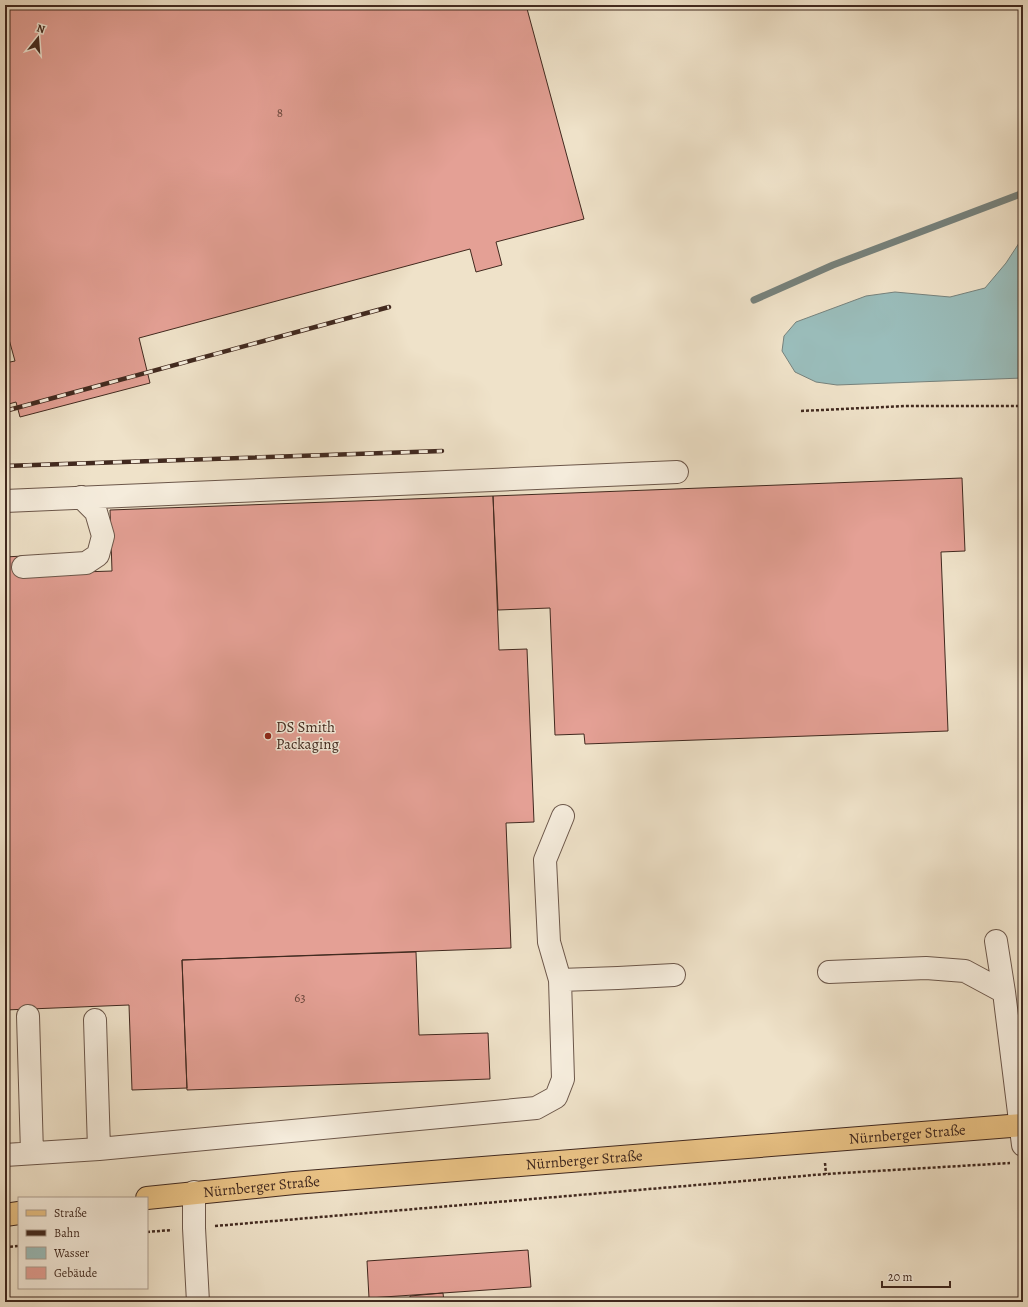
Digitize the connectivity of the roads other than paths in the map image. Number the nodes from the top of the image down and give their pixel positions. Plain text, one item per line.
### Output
1 (677, 472) dead end
2 (81, 498) junction
3 (5, 501) edge
4 (24, 567) dead end
5 (563, 816) dead end
6 (996, 940) dead end
7 (829, 972) dead end
8 (674, 975) dead end
9 (560, 980) junction
10 (1004, 992) junction
11 (28, 1016) dead end
12 (95, 1020) dead end
13 (1020, 1140) edge
14 (99, 1149) junction
15 (32, 1153) junction
16 (5, 1155) edge
17 (194, 1192) junction
18 (148, 1198) edge
19 (18, 1213) edge
20 (5, 1215) edge
21 (198, 1302) edge

1 - 2 lane
2 - 3 lane
2 - 4 lane
5 - 9 lane
6 - 10 lane
7 - 10 lane
8 - 9 lane
9 - 14 lane
10 - 13 lane
11 - 15 lane
12 - 14 lane
13 - 17 main road, Nürnberger Straße
14 - 15 lane
15 - 16 lane
17 - 18 main road, Nürnberger Straße
17 - 21 lane
19 - 20 main road

